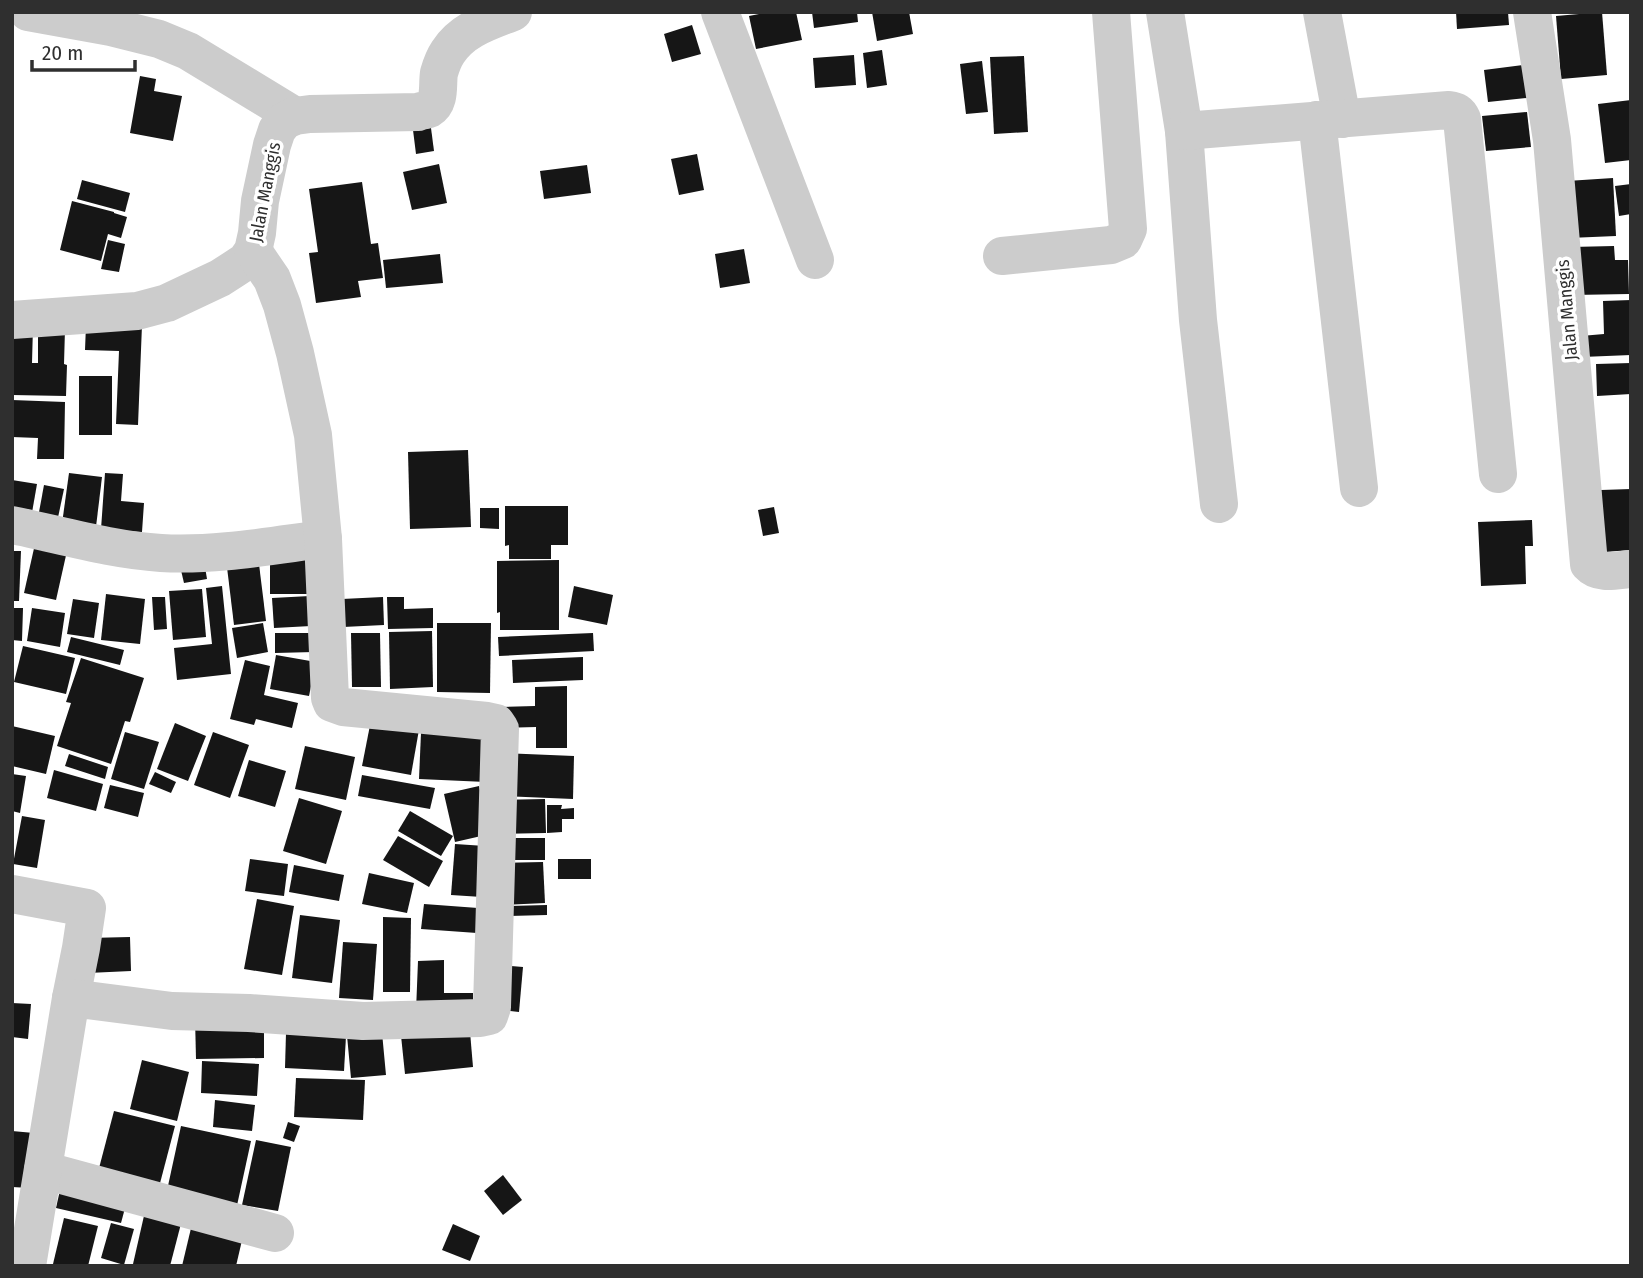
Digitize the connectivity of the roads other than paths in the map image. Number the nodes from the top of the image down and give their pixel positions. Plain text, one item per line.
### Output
1 (29, 12) edge
2 (513, 12) edge
3 (720, 12) edge
4 (1111, 12) edge
5 (1165, 12) edge
6 (1322, 12) edge
7 (1532, 12) edge
8 (295, 116) junction
9 (1330, 120) junction
10 (1184, 131) junction
11 (253, 251) junction
12 (1002, 256) dead end
13 (815, 260) dead end
14 (12, 320) edge
15 (1498, 474) dead end
16 (1359, 488) dead end
17 (1219, 504) dead end
18 (12, 525) edge
19 (323, 539) junction
20 (1631, 569) edge
21 (12, 894) edge
22 (71, 998) junction
23 (43, 1170) junction
24 (275, 1233) dead end
25 (27, 1266) edge

1 - 8 street
2 - 8 street
3 - 13 street
4 - 12 street
5 - 10 street
6 - 9 street
7 - 20 street, Jalan Manggis
8 - 11 street, Jalan Manggis
9 - 10 street
9 - 15 street
9 - 16 street
10 - 17 street
11 - 14 street, Jalan Manggis
11 - 19 street
18 - 19 street
19 - 22 street
21 - 22 street
22 - 23 street
23 - 24 street
23 - 25 street

